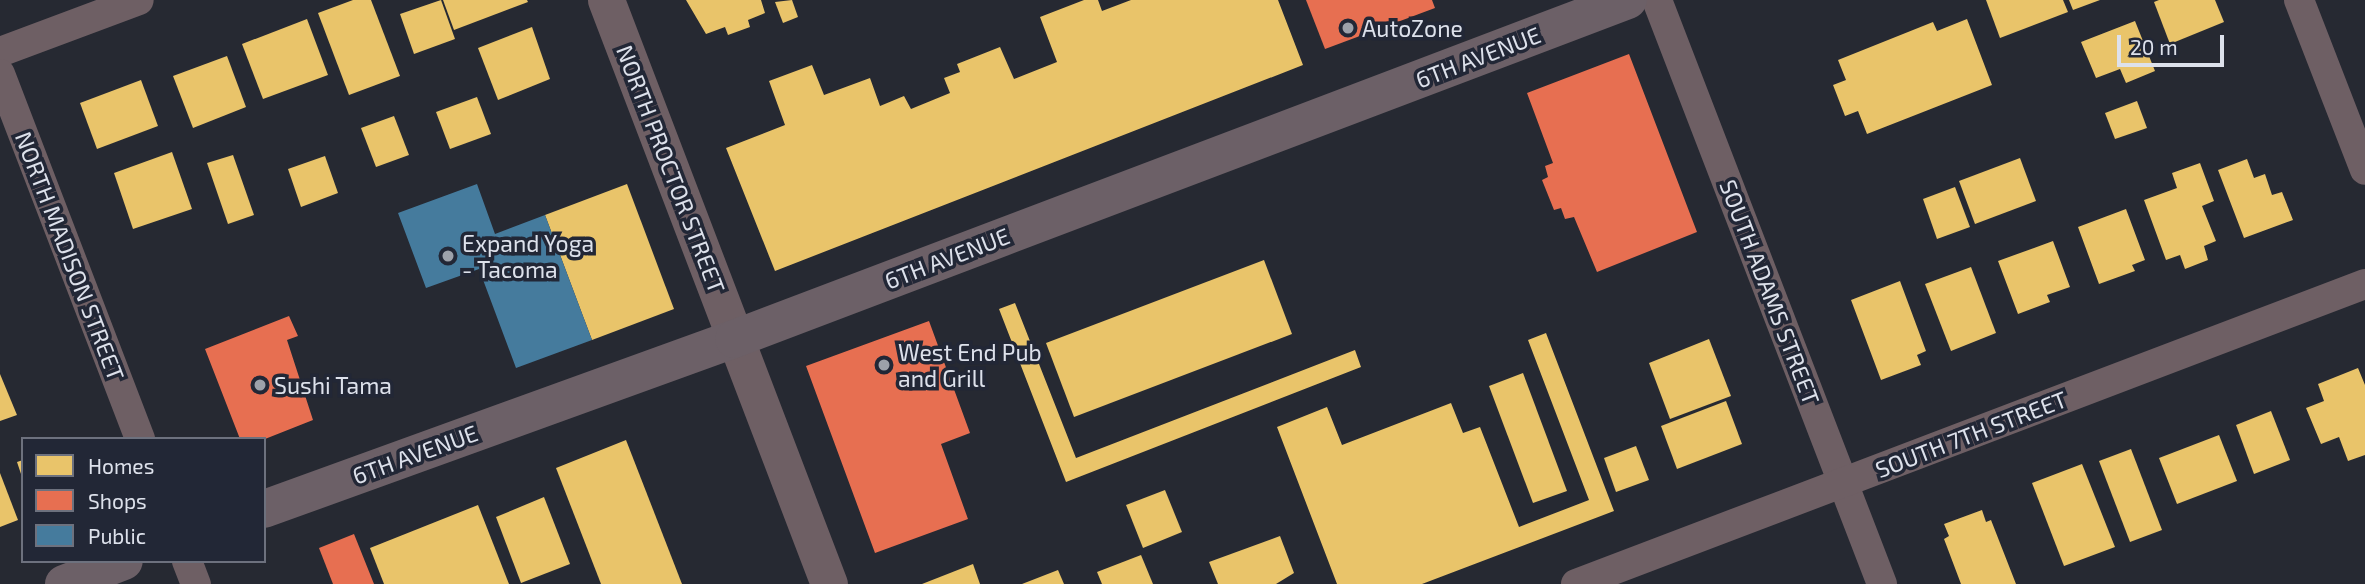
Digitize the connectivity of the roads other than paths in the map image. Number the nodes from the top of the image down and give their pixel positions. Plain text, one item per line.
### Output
1 (139, 0) edge
2 (606, 0) edge
3 (1628, 0) edge
4 (1657, 0) edge
5 (2300, 0) edge
6 (0, 51) edge
7 (0, 74) edge
8 (2365, 170) edge
9 (2365, 284) edge
10 (734, 339) junction
11 (139, 437) edge
12 (1843, 483) junction
13 (266, 508) edge
14 (119, 563) edge
15 (188, 563) edge
16 (64, 584) edge
17 (196, 584) edge
18 (829, 584) edge
19 (1576, 584) edge
20 (1882, 584) edge

1 - 6 street
2 - 10 street, NORTH PROCTOR STREET
3 - 10 main road, 6TH AVENUE
4 - 12 street, SOUTH ADAMS STREET
5 - 8 street
7 - 11 street, NORTH MADISON STREET
9 - 12 street, SOUTH 7TH STREET
10 - 13 main road, 6TH AVENUE
10 - 18 street, NORTH PROCTOR STREET
12 - 19 street, SOUTH 7TH STREET
12 - 20 street, SOUTH ADAMS STREET
14 - 16 main road
15 - 17 street

